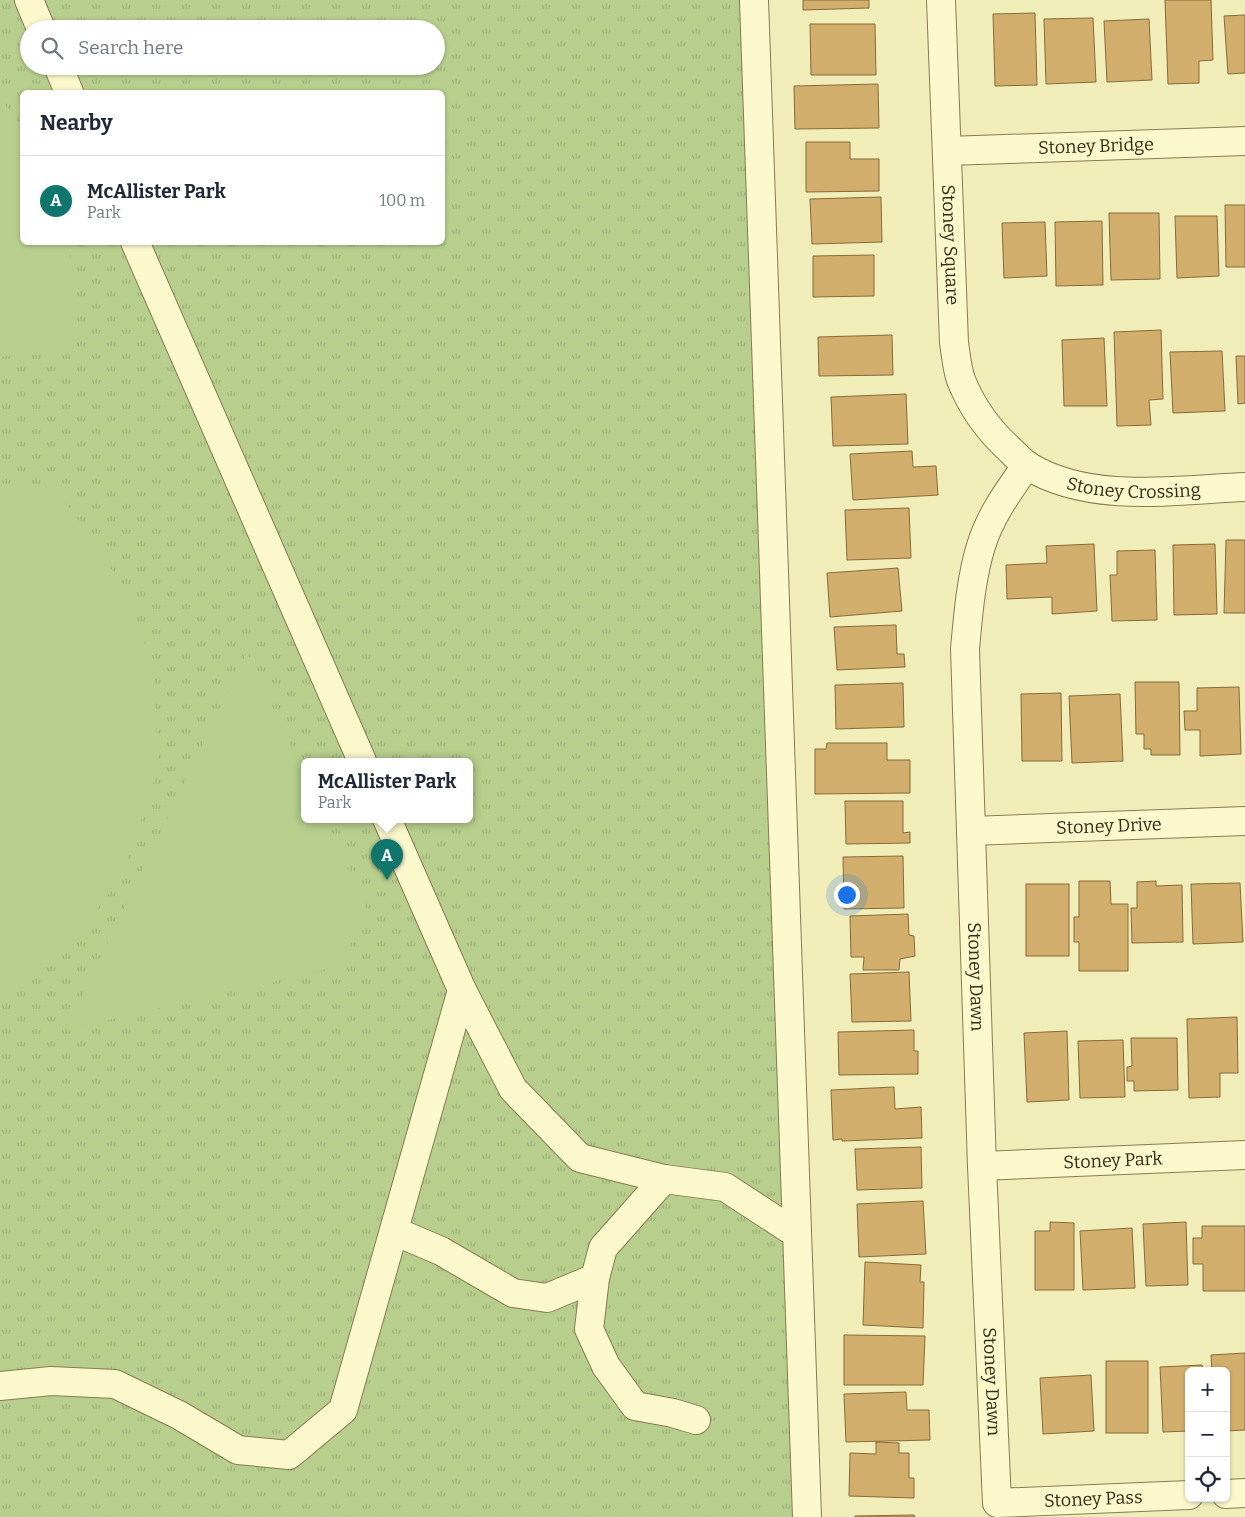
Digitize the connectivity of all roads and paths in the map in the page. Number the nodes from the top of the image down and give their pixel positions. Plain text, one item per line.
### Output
1 (29, 0) edge
2 (754, 0) edge
3 (941, 0) edge
4 (38, 20) edge
5 (62, 75) edge
6 (68, 90) edge
7 (1245, 141) edge
8 (947, 152) junction
9 (136, 245) edge
10 (1027, 465) junction
11 (1245, 487) edge
12 (361, 758) edge
13 (1245, 821) edge
14 (389, 823) edge
15 (971, 831) junction
16 (462, 990) junction
17 (1245, 1155) edge
18 (982, 1166) junction
19 (664, 1179) junction
20 (394, 1231) junction
21 (797, 1234) junction
22 (594, 1278) junction
23 (0, 1386) edge
24 (696, 1420) dead end
25 (1245, 1493) edge
26 (1230, 1494) edge
27 (1185, 1495) edge
28 (997, 1503) joint
29 (807, 1517) edge

1 - 4 street
2 - 21 street
3 - 8 street, Stoney Square
5 - 6 street
7 - 8 street, Stoney Bridge
8 - 10 street, Stoney Square
9 - 12 street
10 - 11 street, Stoney Crossing
10 - 15 street, Stoney Dawn
13 - 15 street, Stoney Drive
14 - 16 street
15 - 18 street, Stoney Dawn
16 - 19 street
16 - 20 street
17 - 18 street, Stoney Park
18 - 28 street, Stoney Dawn
19 - 21 street
19 - 22 street
20 - 22 street
20 - 23 street
21 - 29 street
22 - 24 street
25 - 26 street
27 - 28 street, Stoney Pass

